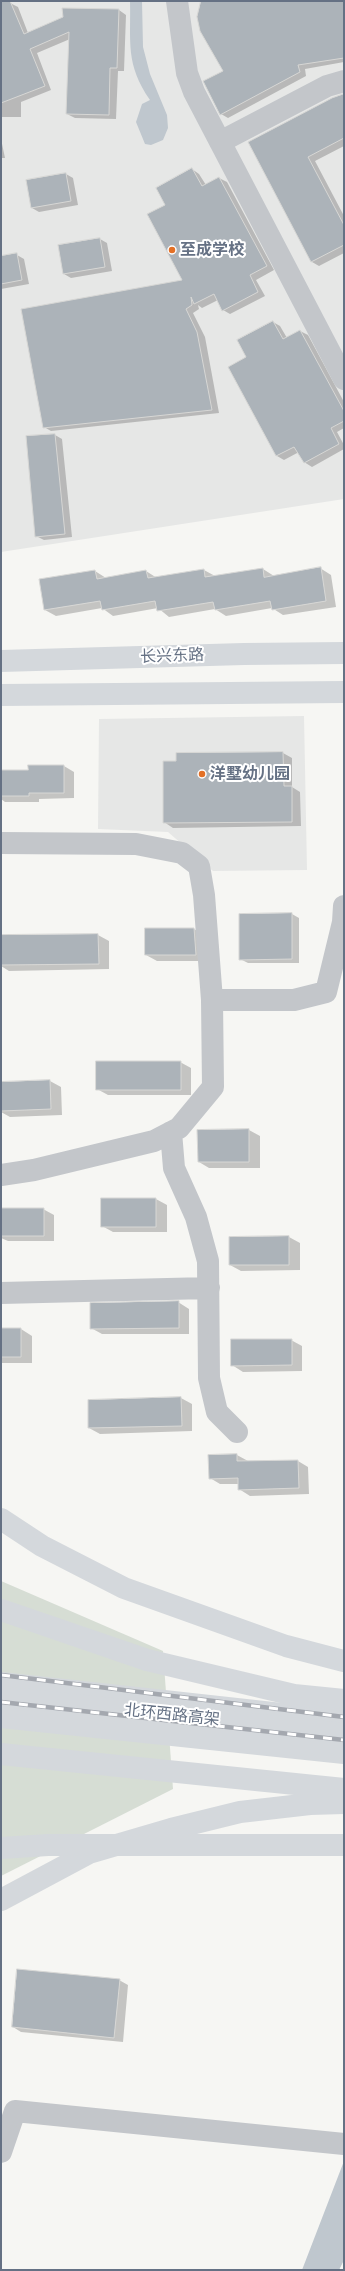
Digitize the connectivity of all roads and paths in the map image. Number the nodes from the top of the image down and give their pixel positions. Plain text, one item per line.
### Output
1 (177, 1) edge
2 (344, 80) edge
3 (220, 142) junction
4 (344, 379) edge
5 (344, 653) edge
6 (1, 661) edge
7 (344, 692) edge
8 (1, 695) edge
9 (1, 843) edge
10 (344, 906) edge
11 (212, 1000) junction
12 (171, 1132) junction
13 (1, 1175) edge
14 (209, 1288) junction
15 (1, 1293) edge
16 (237, 1432) dead end
17 (1, 1519) edge
18 (1, 1532) edge
19 (42, 1546) junction
20 (1, 1610) edge
21 (344, 1661) edge
22 (1, 1683) edge
23 (1, 1697) edge
24 (344, 1700) edge
25 (1, 1717) edge
26 (344, 1718) edge
27 (344, 1734) edge
28 (344, 1753) edge
29 (1, 1754) edge
30 (344, 1789) edge
31 (344, 1804) edge
32 (344, 1845) edge
33 (1, 1848) edge
34 (1, 1900) edge
35 (344, 2144) edge
36 (1, 2152) edge

1 - 3 street
2 - 3 street
3 - 4 street
5 - 6 main road, 长兴东路
7 - 8 main road
9 - 11 street
10 - 11 street
11 - 12 street
12 - 13 street
12 - 14 street
14 - 15 street
14 - 16 street
17 - 19 main road
18 - 19 main road
19 - 21 main road
20 - 24 main road
22 - 26 main road
23 - 27 main road, 北环西路高架
25 - 28 main road, 北环西路高架
29 - 30 main road
31 - 34 main road
32 - 33 main road
35 - 36 street

